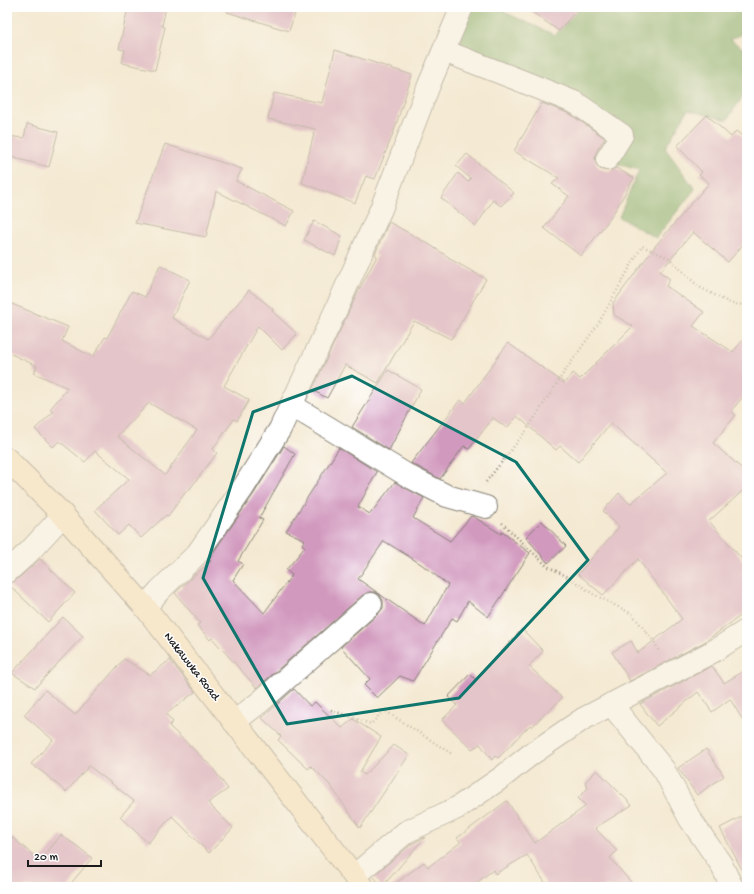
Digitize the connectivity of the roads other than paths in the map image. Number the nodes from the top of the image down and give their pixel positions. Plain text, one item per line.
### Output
1 (462, 7) edge
2 (444, 51) junction
3 (607, 159) dead end
4 (291, 405) junction
5 (7, 459) edge
6 (486, 507) road end
7 (63, 515) junction
8 (7, 572) edge
9 (371, 604) dead end
10 (145, 607) junction
11 (747, 630) edge
12 (611, 704) junction
13 (234, 722) junction
14 (358, 881) edge
15 (732, 887) edge

1 - 2 street
2 - 3 street
2 - 4 street
4 - 6 street
4 - 10 street
5 - 7 main road, Nakawuka Road
7 - 8 street
7 - 10 main road, Nakawuka Road
9 - 13 street
10 - 13 main road, Nakawuka Road
11 - 12 street
12 - 14 street
12 - 15 street
13 - 14 main road, Nakawuka Road

